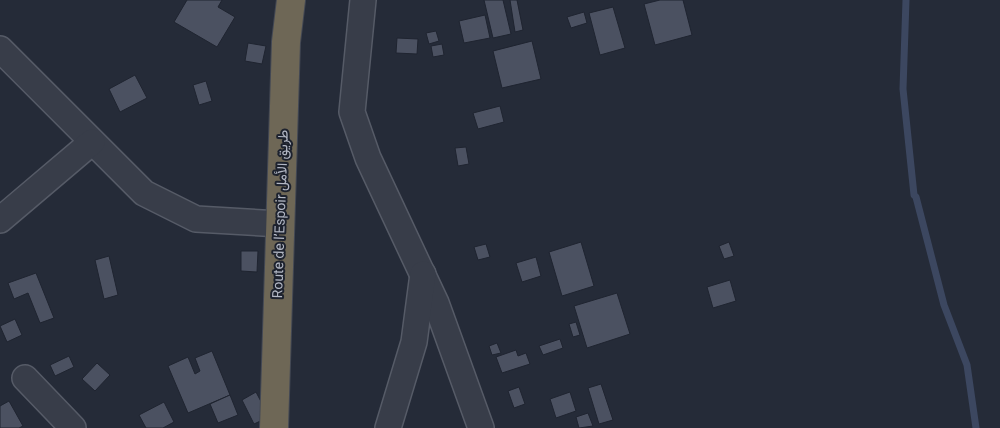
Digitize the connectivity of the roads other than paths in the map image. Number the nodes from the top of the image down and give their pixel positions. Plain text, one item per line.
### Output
1 (291, 0) edge
2 (363, 0) edge
3 (0, 50) edge
4 (92, 142) junction
5 (0, 220) edge
6 (280, 224) junction
7 (423, 274) junction
8 (25, 378) dead end
9 (73, 428) edge
10 (274, 428) edge
11 (388, 428) edge
12 (481, 428) edge

1 - 6 highway, Route de l’Espoir طريق الأمل
2 - 7 street
3 - 4 street
4 - 5 street
4 - 6 street
6 - 10 highway, Route de l’Espoir طريق الأمل
7 - 11 street
7 - 12 street
8 - 9 street

